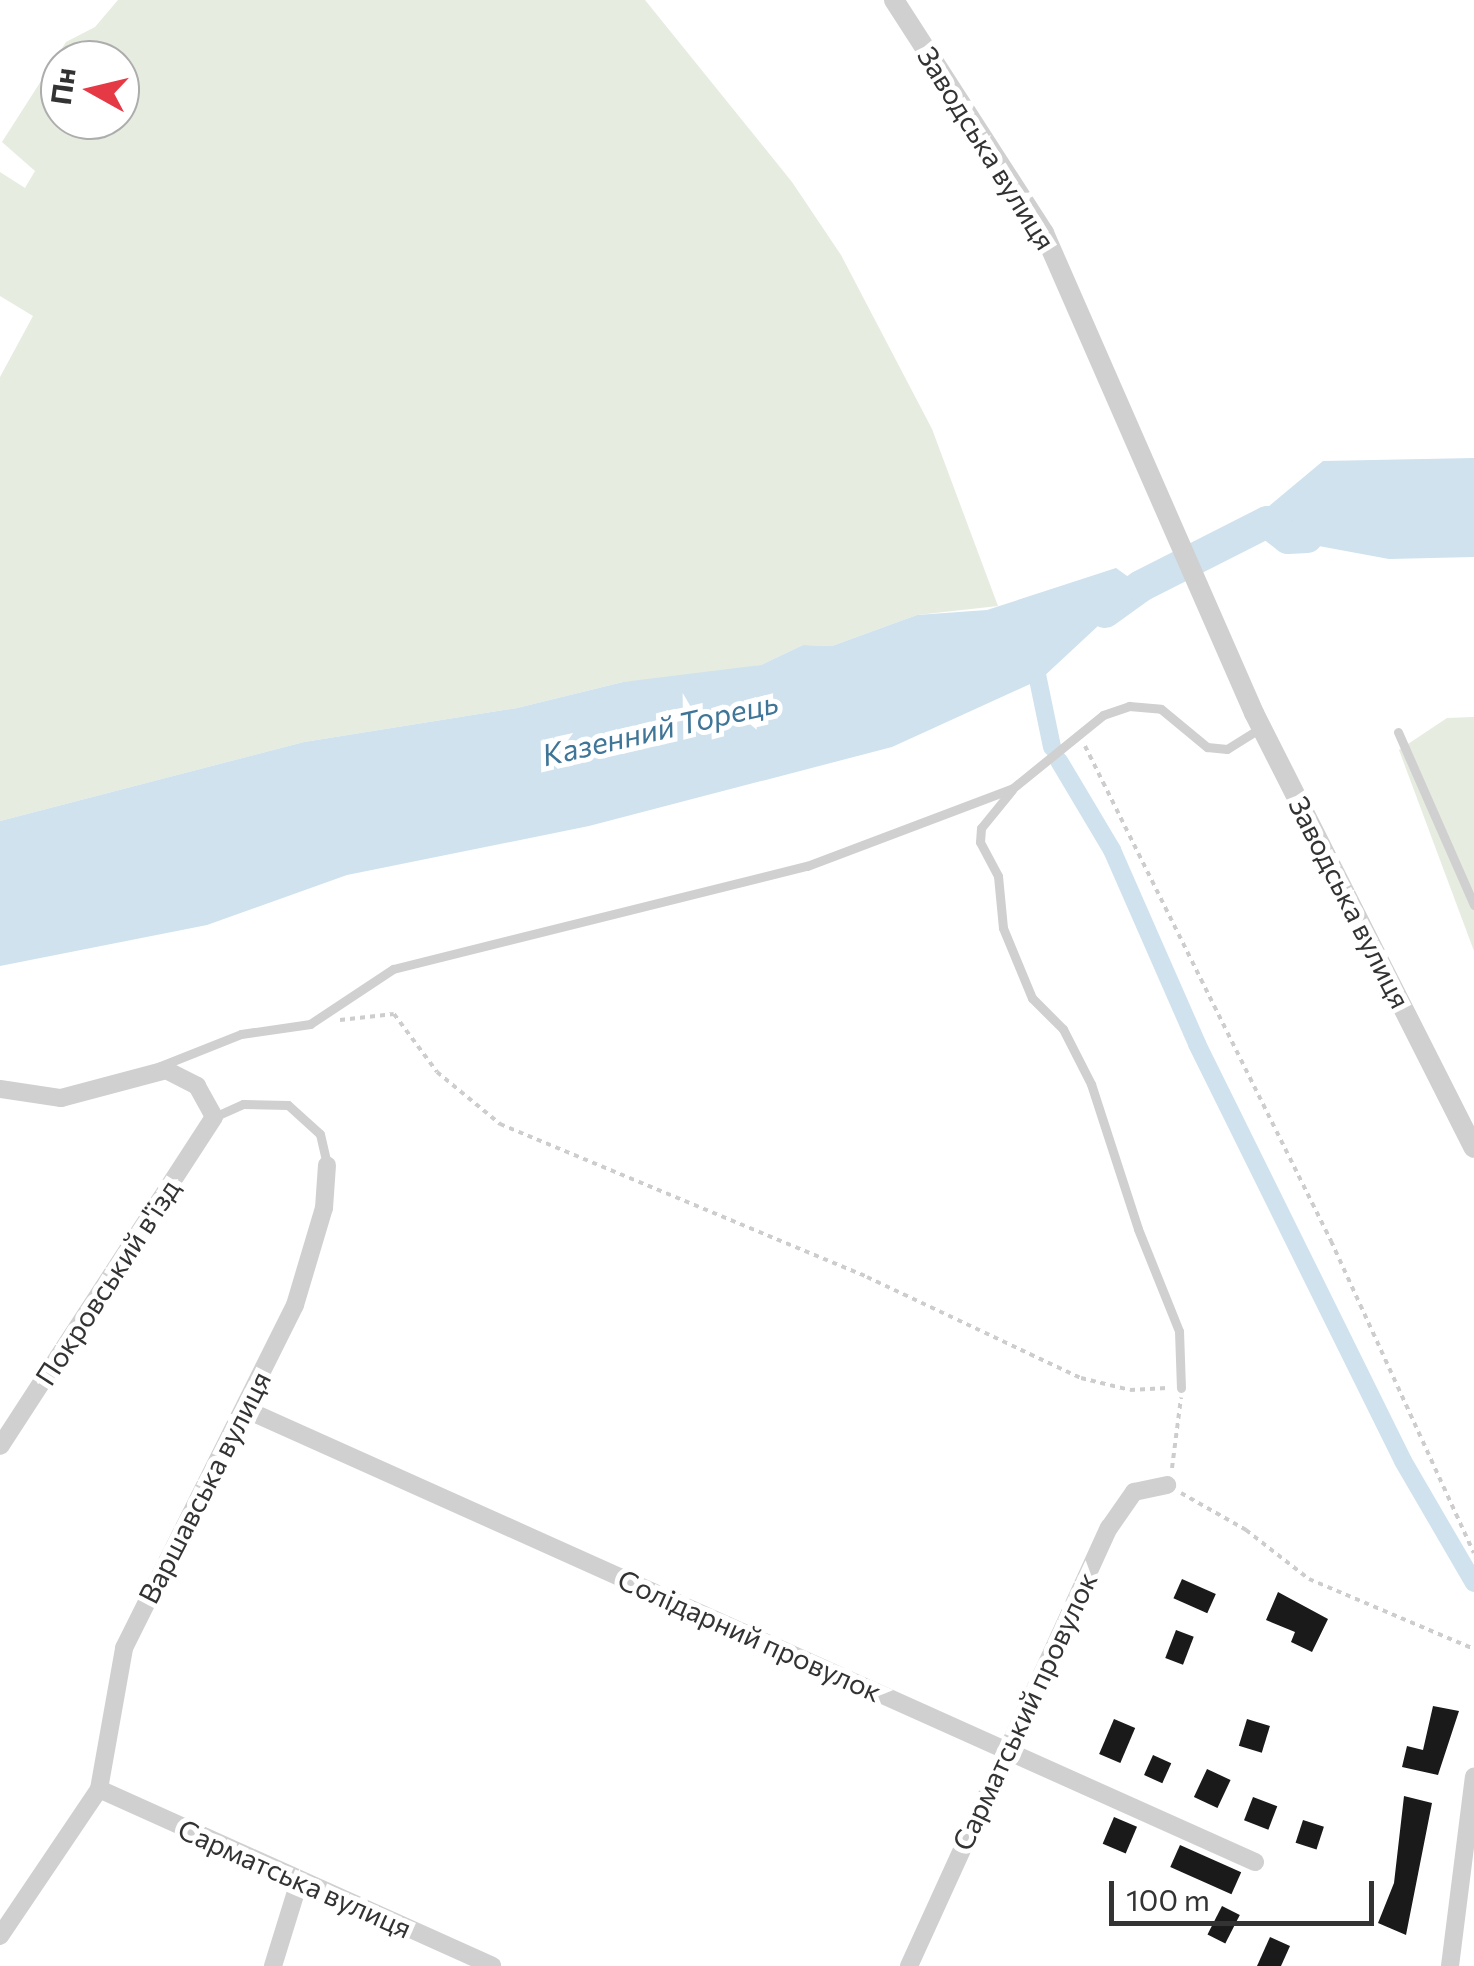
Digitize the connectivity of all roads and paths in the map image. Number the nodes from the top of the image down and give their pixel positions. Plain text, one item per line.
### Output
1 (894, 0) edge
2 (1262, 728) junction
3 (1398, 732) dead end
4 (1080, 736) junction
5 (1014, 788) junction
6 (1474, 905) edge
7 (310, 1024) junction
8 (150, 1070) junction
9 (0, 1089) edge
10 (214, 1117) junction
11 (1474, 1148) edge
12 (326, 1165) joint
13 (1181, 1388) junction
14 (245, 1409) junction
15 (0, 1446) edge
16 (1167, 1485) junction
17 (1474, 1552) edge
18 (1474, 1649) edge
19 (1005, 1750) junction
20 (1474, 1777) edge
21 (99, 1788) junction
22 (1255, 1862) dead end
23 (299, 1882) junction
24 (0, 1936) edge
25 (273, 1966) edge
26 (492, 1966) edge
27 (909, 1966) edge
28 (1450, 1966) edge

1 - 2 street, Заводська вулиця
2 - 4 lane
2 - 11 street, Заводська вулиця
3 - 6 lane
4 - 5 lane
4 - 17 path
5 - 7 lane
5 - 13 lane
7 - 8 lane
7 - 13 path
8 - 9 street
8 - 10 street
10 - 12 lane, Варшавська вулиця
10 - 15 street, Покровський в'їзд
12 - 14 street, Варшавська вулиця
13 - 16 path
14 - 19 street, Солідарний провулок
14 - 21 street, Варшавська вулиця
16 - 18 path
16 - 19 street, Сарматський провулок
19 - 22 street, Солідарний провулок
19 - 27 street, Сарматський провулок
20 - 28 street
21 - 23 street, Сарматська вулиця
21 - 24 street, Варшавська вулиця
23 - 25 street
23 - 26 street, Сарматська вулиця

